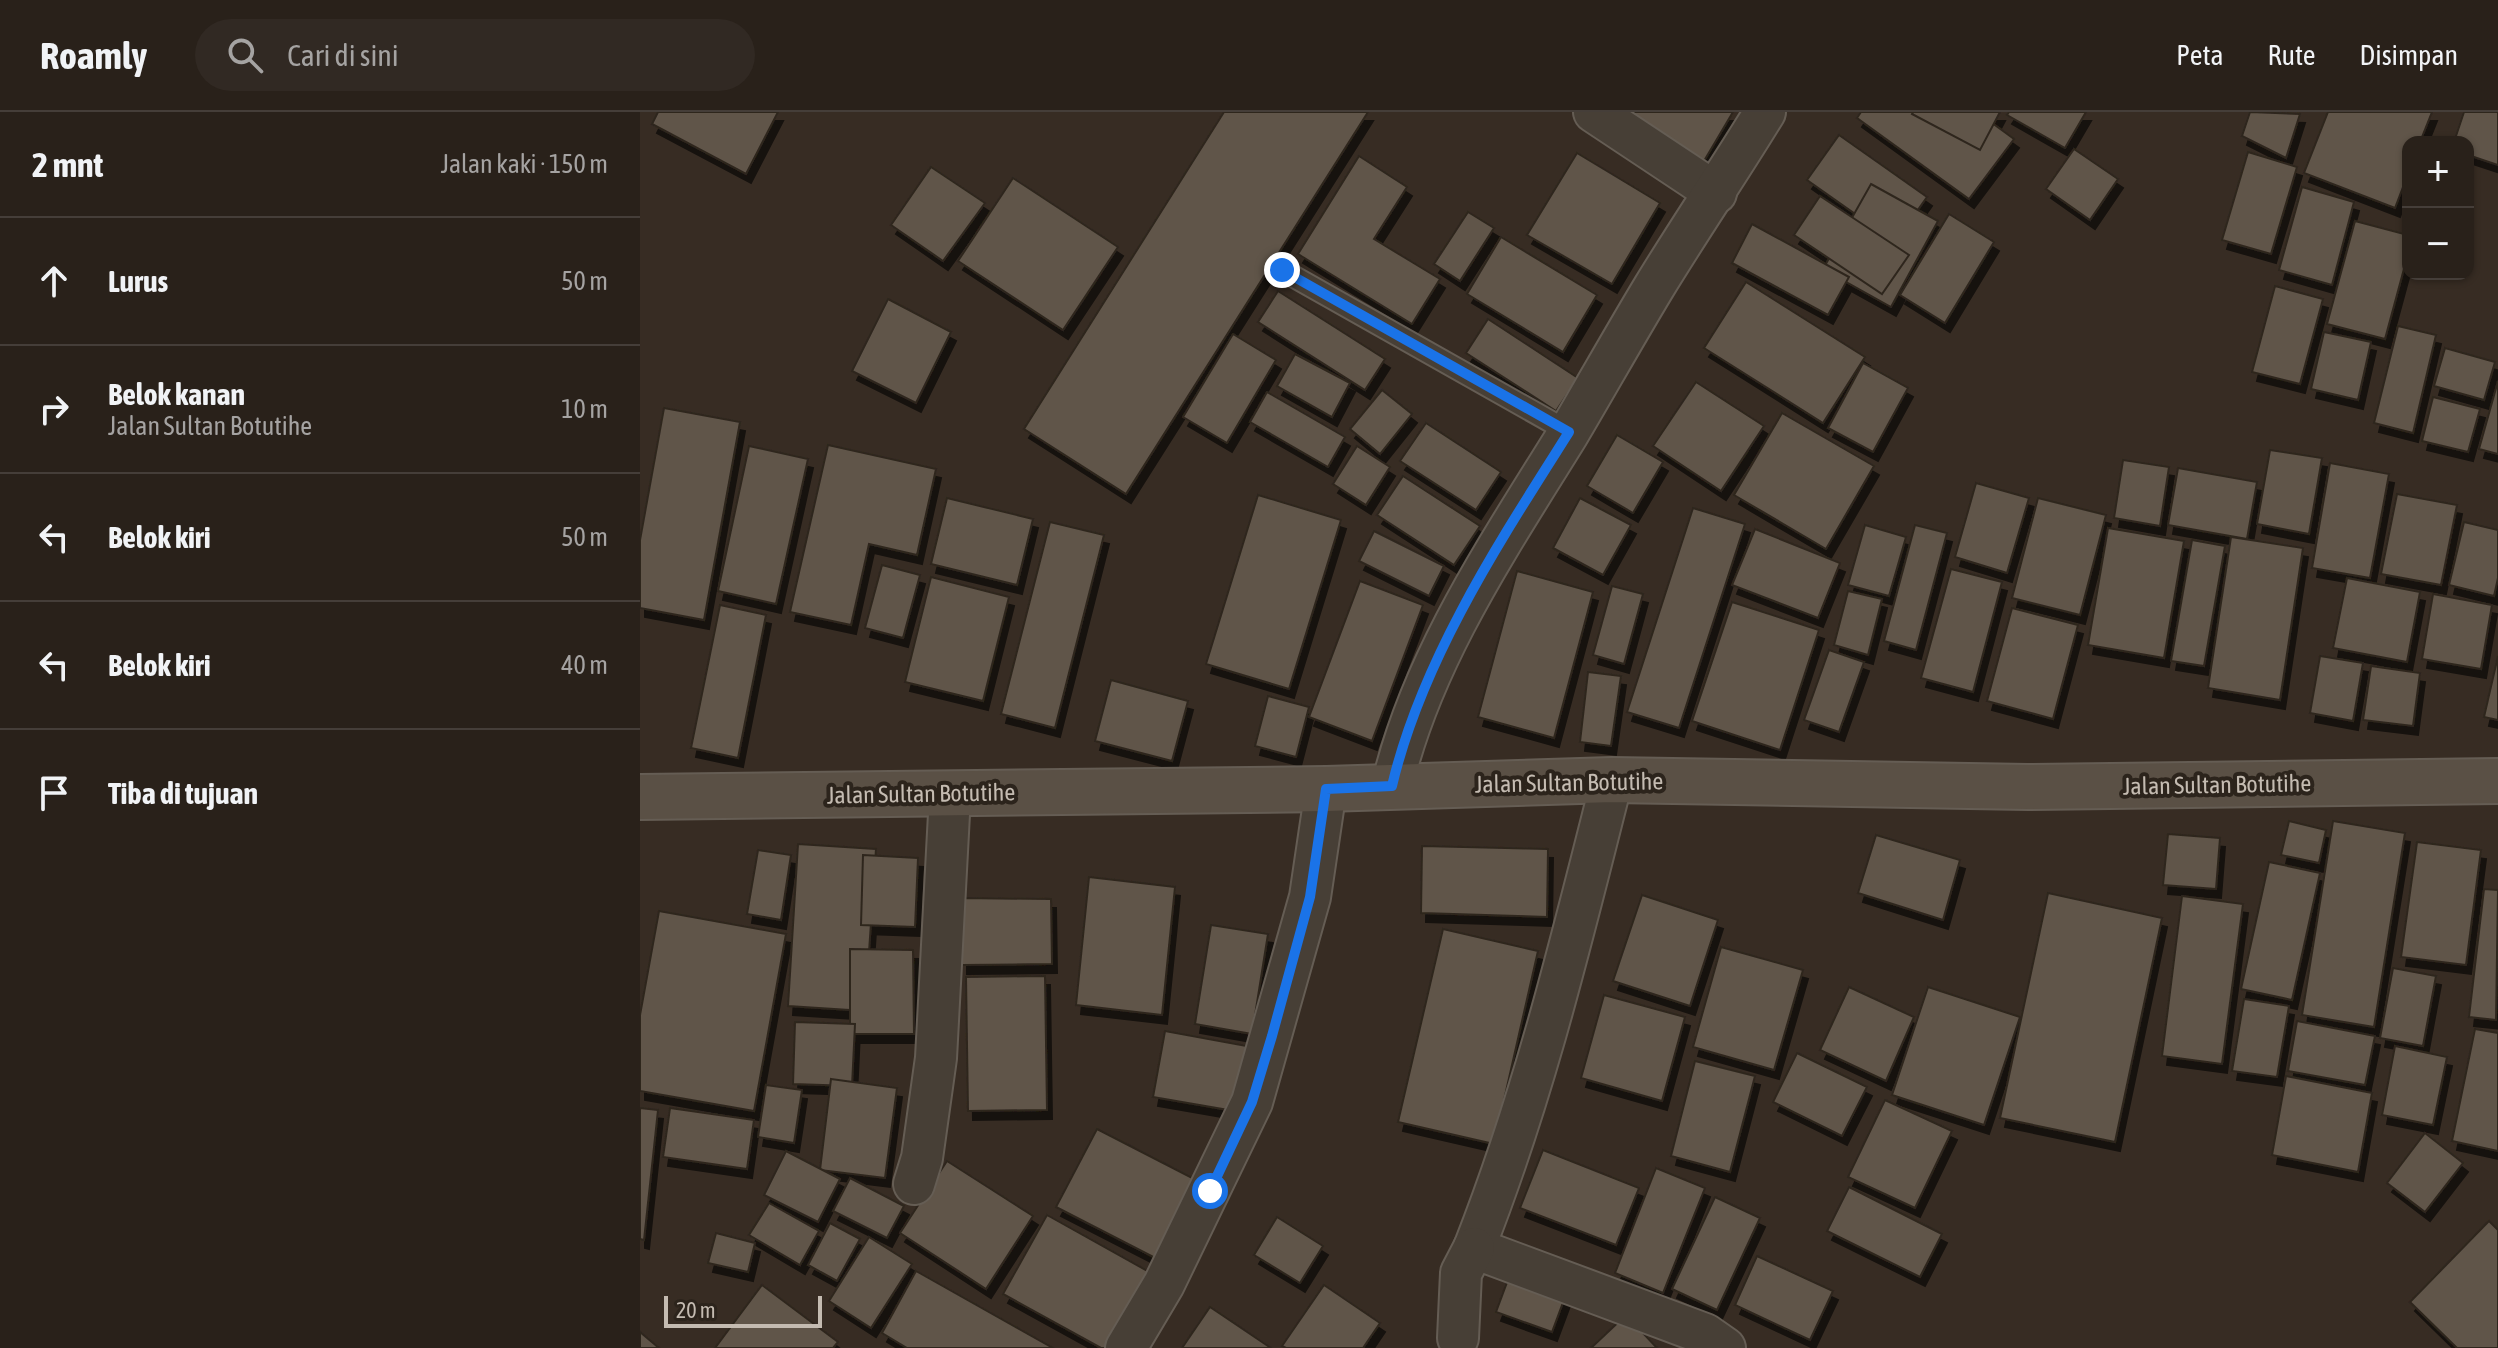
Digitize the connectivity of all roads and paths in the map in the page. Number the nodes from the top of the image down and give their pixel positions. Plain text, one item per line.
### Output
1 (1594, 112) edge
2 (1765, 112) edge
3 (1716, 193) junction
4 (1282, 270) dead end
5 (1569, 432) junction
6 (1612, 780) junction
7 (2498, 781) edge
8 (1392, 786) junction
9 (1326, 789) junction
10 (950, 795) junction
11 (640, 797) edge
12 (914, 1184) dead end
13 (1474, 1248) junction
14 (1458, 1338) dead end
15 (1126, 1348) edge
16 (1725, 1348) edge

1 - 3 street
2 - 3 street
3 - 5 street
4 - 5 lane
5 - 8 street
6 - 7 main road, Jalan Sultan Botutihe
6 - 8 main road, Jalan Sultan Botutihe
6 - 13 street
8 - 9 main road, Jalan Sultan Botutihe
9 - 10 main road, Jalan Sultan Botutihe
9 - 15 street
10 - 11 main road, Jalan Sultan Botutihe
10 - 12 street
13 - 14 street
13 - 16 street

